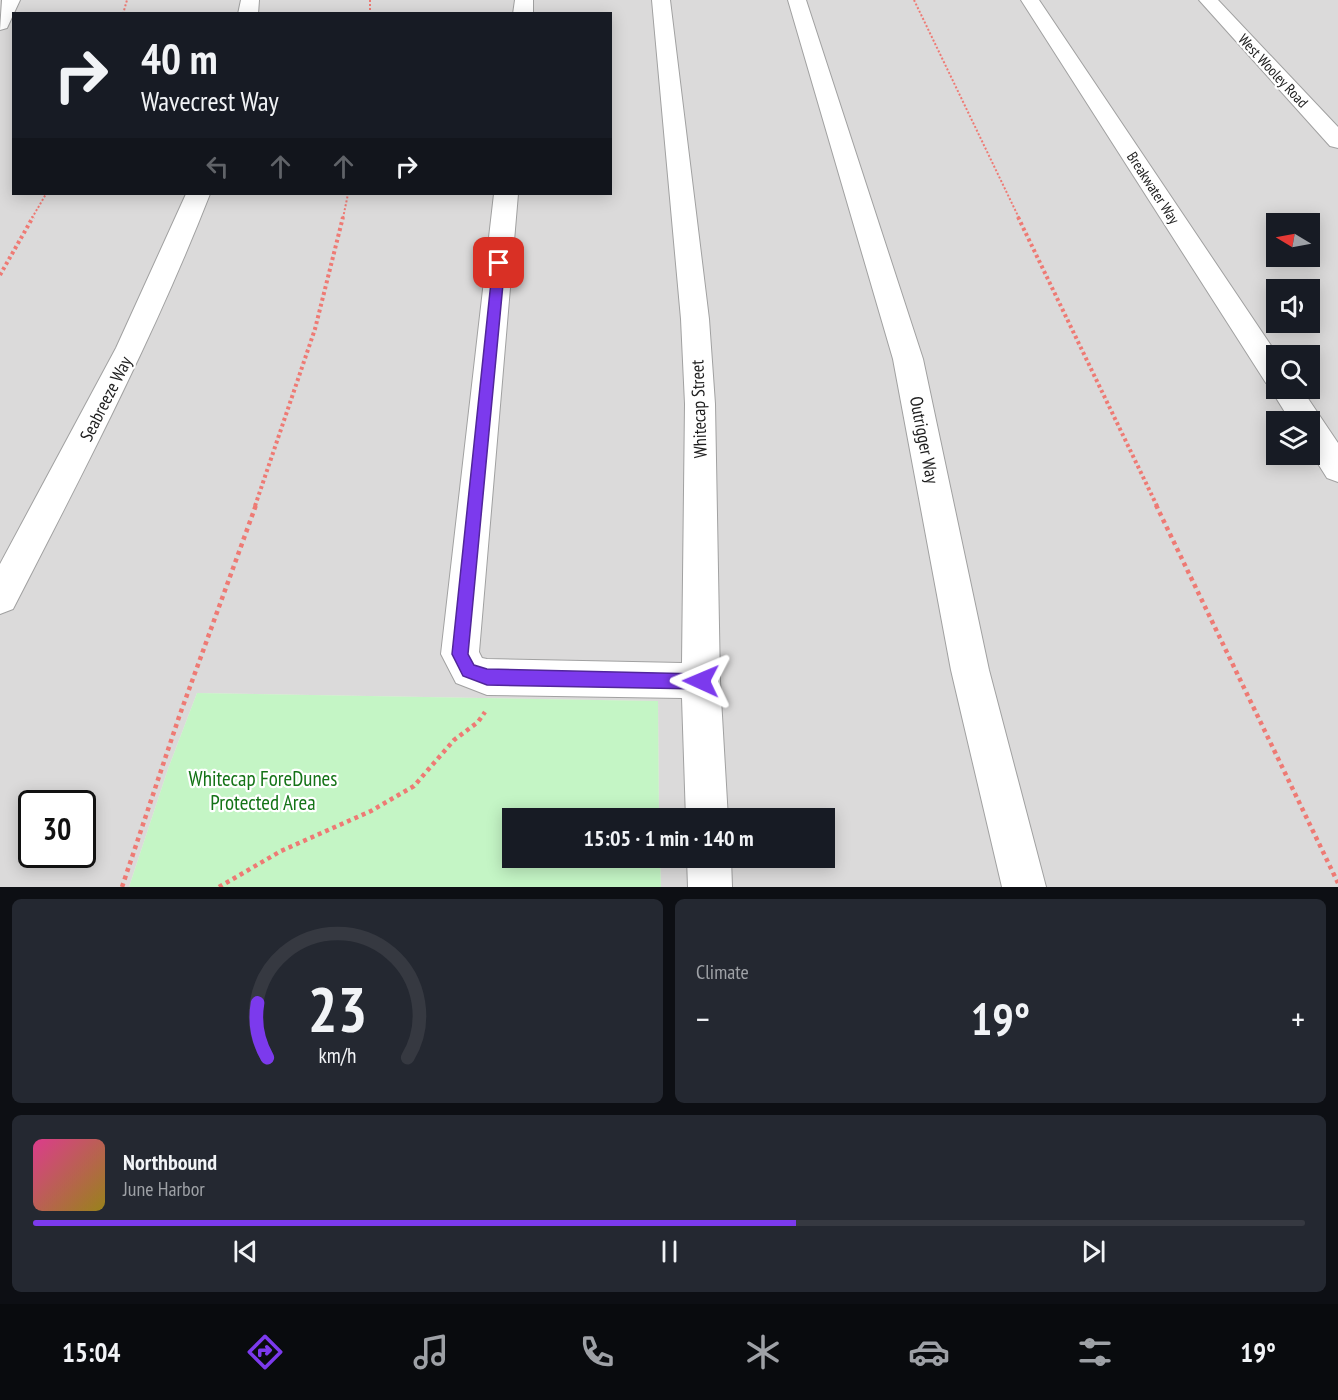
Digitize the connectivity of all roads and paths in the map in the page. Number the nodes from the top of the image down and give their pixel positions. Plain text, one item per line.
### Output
1 (11, 0) edge
2 (661, 0) edge
3 (797, 0) edge
4 (914, 0) edge
5 (1030, 0) edge
6 (1208, 0) edge
7 (0, 24) edge
8 (1338, 141) edge
9 (45, 195) edge
10 (198, 195) edge
11 (348, 195) edge
12 (506, 195) edge
13 (0, 275) edge
14 (1266, 360) edge
15 (1320, 441) edge
16 (1338, 469) edge
17 (0, 598) edge
18 (505, 677) junction
19 (701, 681) junction
20 (707, 808) edge
21 (709, 868) edge
22 (1338, 883) edge
23 (122, 887) edge
24 (219, 887) edge
25 (710, 887) edge
26 (1024, 887) edge

1 - 7 street
2 - 19 street, Whitecap Street
3 - 26 street, Outrigger Way
4 - 22 path
5 - 14 street, Breakwater Way
6 - 8 street, West Wooley Road
9 - 13 path
10 - 17 street, Seabreeze Way
11 - 23 path
12 - 18 street
15 - 16 street
18 - 19 street
18 - 24 path
19 - 20 street, Whitecap Street
21 - 25 street

